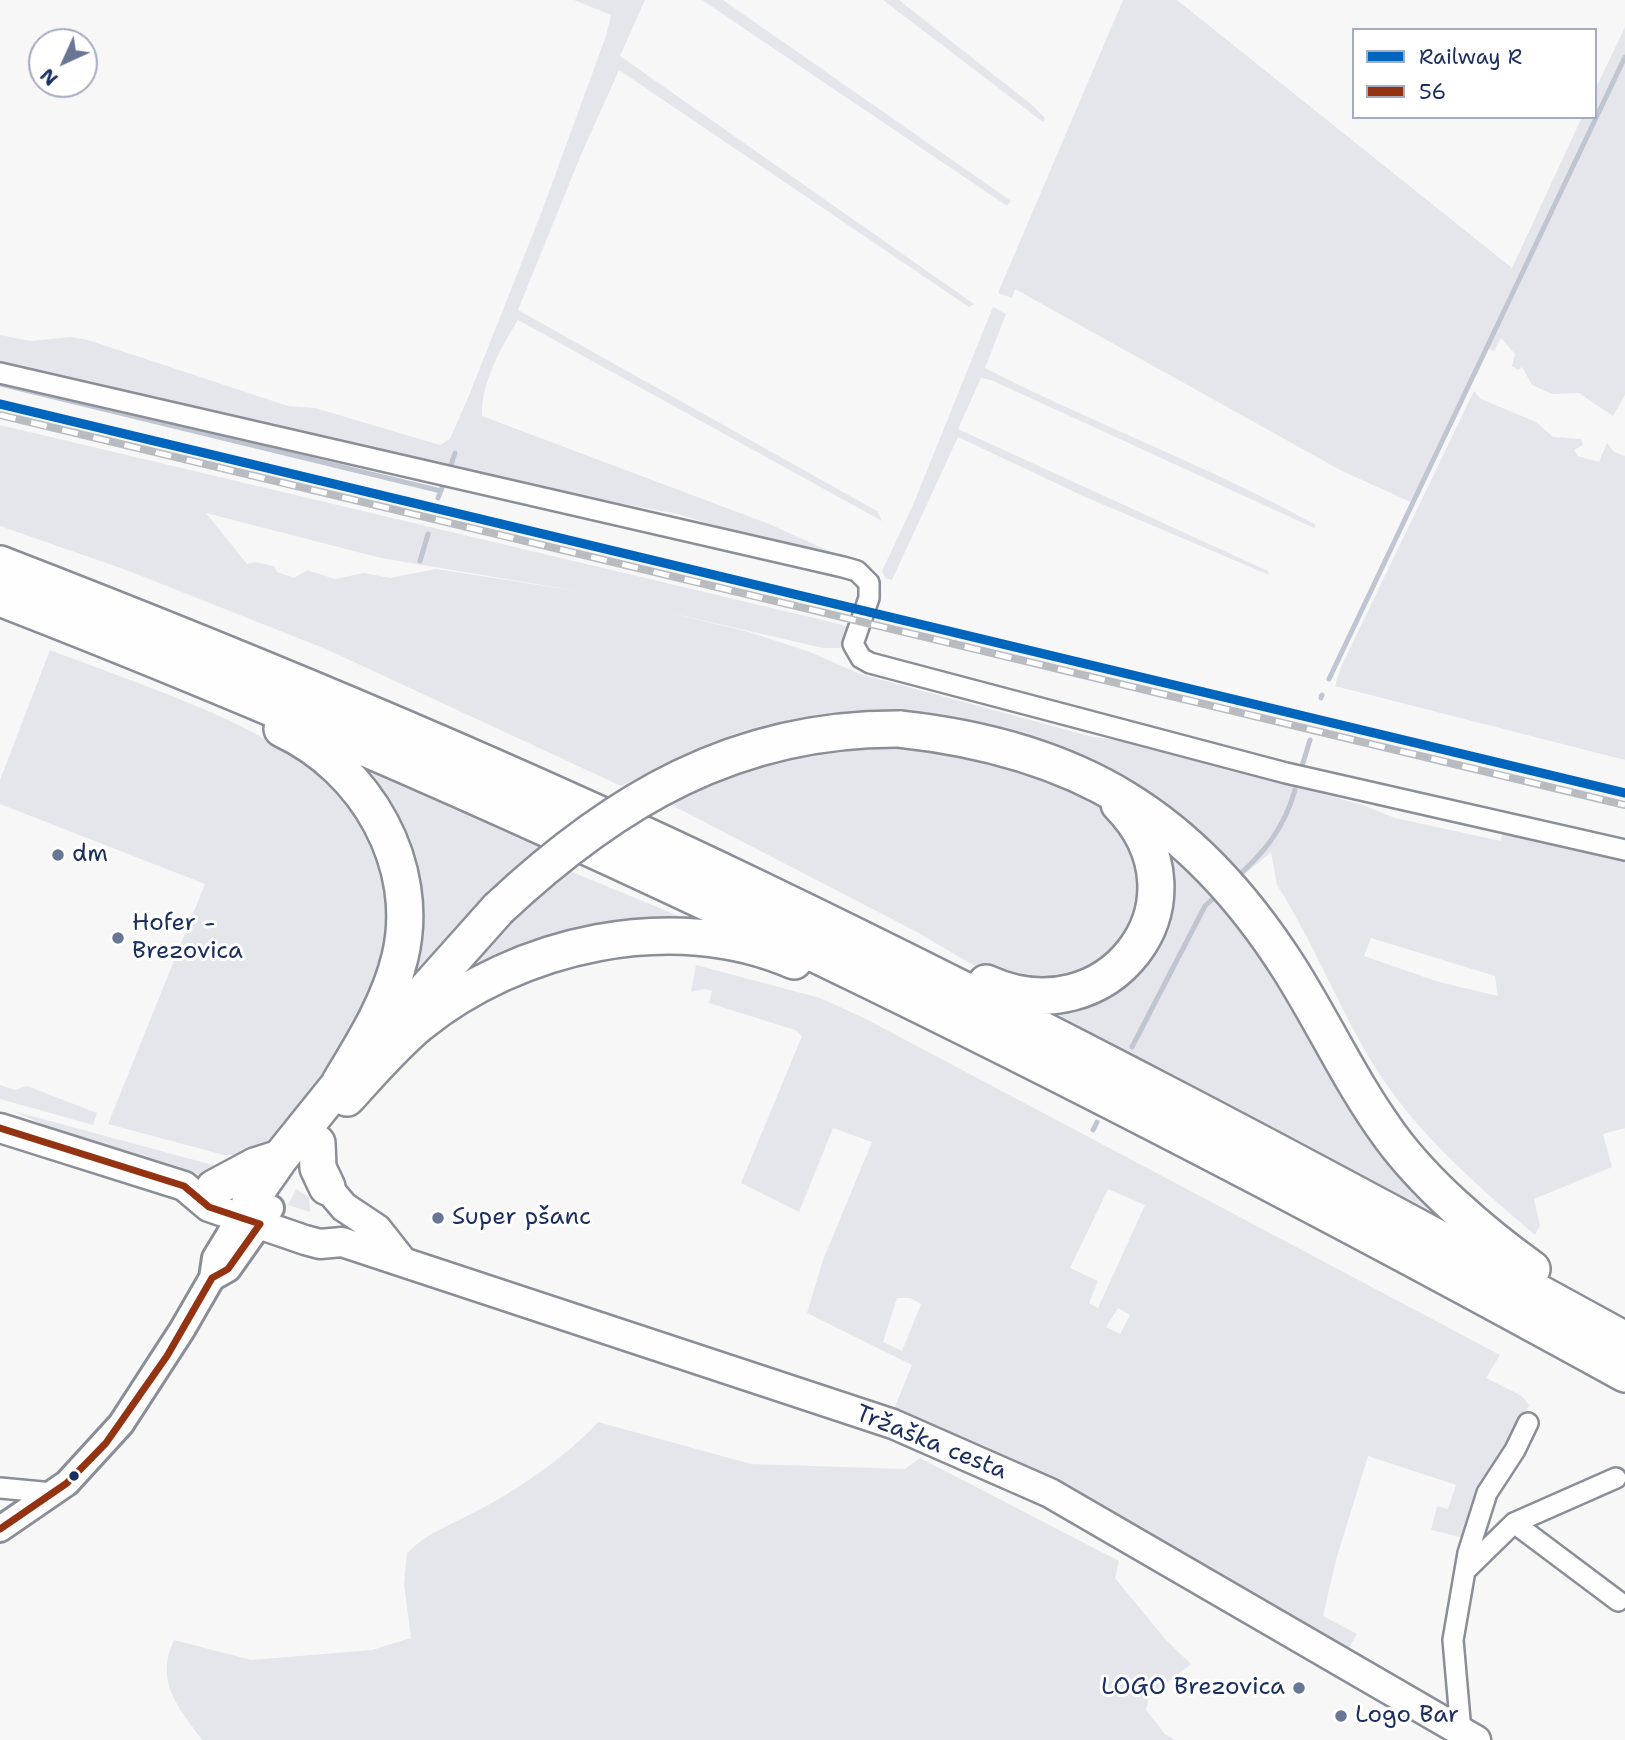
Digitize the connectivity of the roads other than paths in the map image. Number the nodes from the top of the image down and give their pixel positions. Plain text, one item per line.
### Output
1 (0, 373) edge
2 (0, 564) edge
3 (0, 598) edge
4 (168, 664) junction
5 (1090, 779) junction
6 (1625, 850) edge
7 (897, 957) junction
8 (902, 994) junction
9 (344, 1090) junction
10 (0, 1128) edge
11 (317, 1143) junction
12 (279, 1158) junction
13 (199, 1187) junction
14 (327, 1187) joint
15 (255, 1213) junction
16 (403, 1262) junction
17 (1625, 1333) edge
18 (1625, 1340) edge
19 (1625, 1374) edge
20 (1528, 1423) dead end
21 (1616, 1478) dead end
22 (0, 1488) edge
23 (53, 1493) junction
24 (1514, 1523) junction
25 (0, 1529) edge
26 (1467, 1569) junction
27 (1618, 1601) dead end
28 (1469, 1736) edge

1 - 6 street
2 - 7 highway
3 - 4 highway
4 - 8 highway
4 - 9 highway
5 - 7 highway
5 - 9 highway, bridge
5 - 17 highway
7 - 18 highway
8 - 9 highway
8 - 19 highway
9 - 11 highway
9 - 12 highway
10 - 13 main road, Tržaška cesta
11 - 14 highway
11 - 15 highway
12 - 13 highway
12 - 15 highway
13 - 15 main road, Tržaška cesta
14 - 16 main road
15 - 16 main road, Tržaška cesta
15 - 23 street
16 - 28 main road, Tržaška cesta
20 - 26 street
21 - 24 street
22 - 23 street
23 - 25 street
24 - 26 street
24 - 27 street
26 - 28 street

